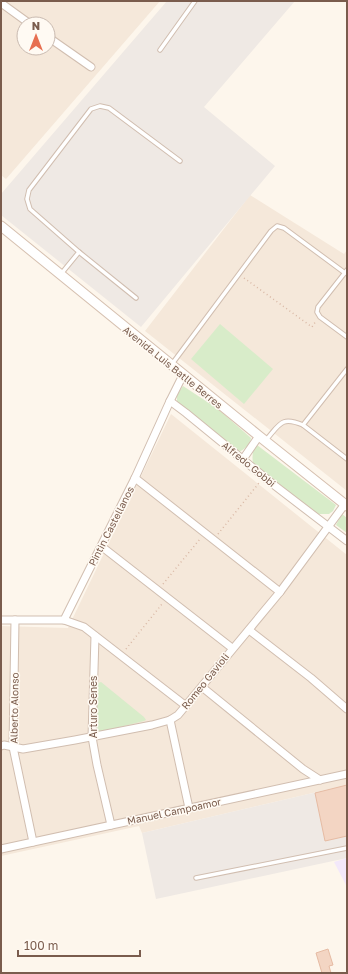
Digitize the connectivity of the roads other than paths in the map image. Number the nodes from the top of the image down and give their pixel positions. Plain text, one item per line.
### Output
1 (195, 1) edge
2 (1, 4) edge
3 (18, 16) edge
4 (56, 43) edge
5 (160, 50) dead end
6 (91, 67) dead end
7 (180, 160) dead end
8 (1, 226) edge
9 (79, 252) junction
10 (346, 271) edge
11 (61, 275) junction
12 (136, 298) dead end
13 (347, 337) edge
14 (171, 365) junction
15 (347, 369) edge
16 (183, 375) junction
17 (170, 401) junction
18 (303, 425) junction
19 (262, 438) junction
20 (243, 459) junction
21 (347, 459) edge
22 (135, 478) junction
23 (346, 504) edge
24 (328, 527) junction
25 (347, 541) edge
26 (101, 546) junction
27 (280, 592) junction
28 (1, 620) edge
29 (15, 620) junction
30 (64, 620) junction
31 (249, 630) junction
32 (95, 636) junction
33 (232, 648) junction
34 (202, 687) junction
35 (186, 706) junction
36 (347, 709) edge
37 (170, 720) junction
38 (92, 737) junction
39 (1, 746) edge
40 (13, 747) junction
41 (347, 774) edge
42 (320, 780) junction
43 (189, 808) junction
44 (111, 824) junction
45 (33, 842) junction
46 (347, 848) edge
47 (1, 849) edge
48 (196, 878) dead end

1 - 5 lane
2 - 3 street
4 - 6 street
7 - 9 lane
8 - 11 main road, Avenida Luis Batlle Berres
9 - 11 lane
9 - 12 lane
10 - 13 lane
10 - 14 lane
11 - 14 main road, Avenida Luis Batlle Berres
14 - 16 main road, Avenida Luis Batlle Berres
15 - 18 lane
16 - 17 street, Pintin Castellanos
16 - 19 main road, Avenida Luis Batlle Berres
17 - 20 street, Alfredo Gobbi
17 - 22 street, Pintin Castellanos
18 - 19 lane
18 - 21 lane
19 - 20 street
19 - 23 main road, Avenida Luis Batlle Berres
20 - 24 street, Alfredo Gobbi
22 - 26 street, Pintin Castellanos
22 - 27 street
23 - 24 street, Romeo Gavioli
24 - 25 street, Alfredo Gobbi
24 - 27 street, Romeo Gavioli
26 - 30 street, Pintin Castellanos
26 - 33 street
27 - 31 street, Romeo Gavioli
28 - 29 street
29 - 30 street
29 - 40 street, Alberto Alonso
30 - 32 street
31 - 33 street, Romeo Gavioli
31 - 36 street
32 - 35 street
32 - 38 street, Arturo Senes
33 - 34 street, Romeo Gavioli
34 - 35 street, Romeo Gavioli
34 - 42 street
35 - 37 street, Romeo Gavioli
37 - 38 street, Romeo Gavioli
37 - 43 street
38 - 40 street, Romeo Gavioli
38 - 44 street, Arturo Senes
39 - 40 street, Romeo Gavioli
40 - 45 street, Alberto Alonso
41 - 42 street, Manuel Campoamor
42 - 43 street, Manuel Campoamor
43 - 44 street, Manuel Campoamor
44 - 45 street, Manuel Campoamor
45 - 47 street, Manuel Campoamor
46 - 48 lane

